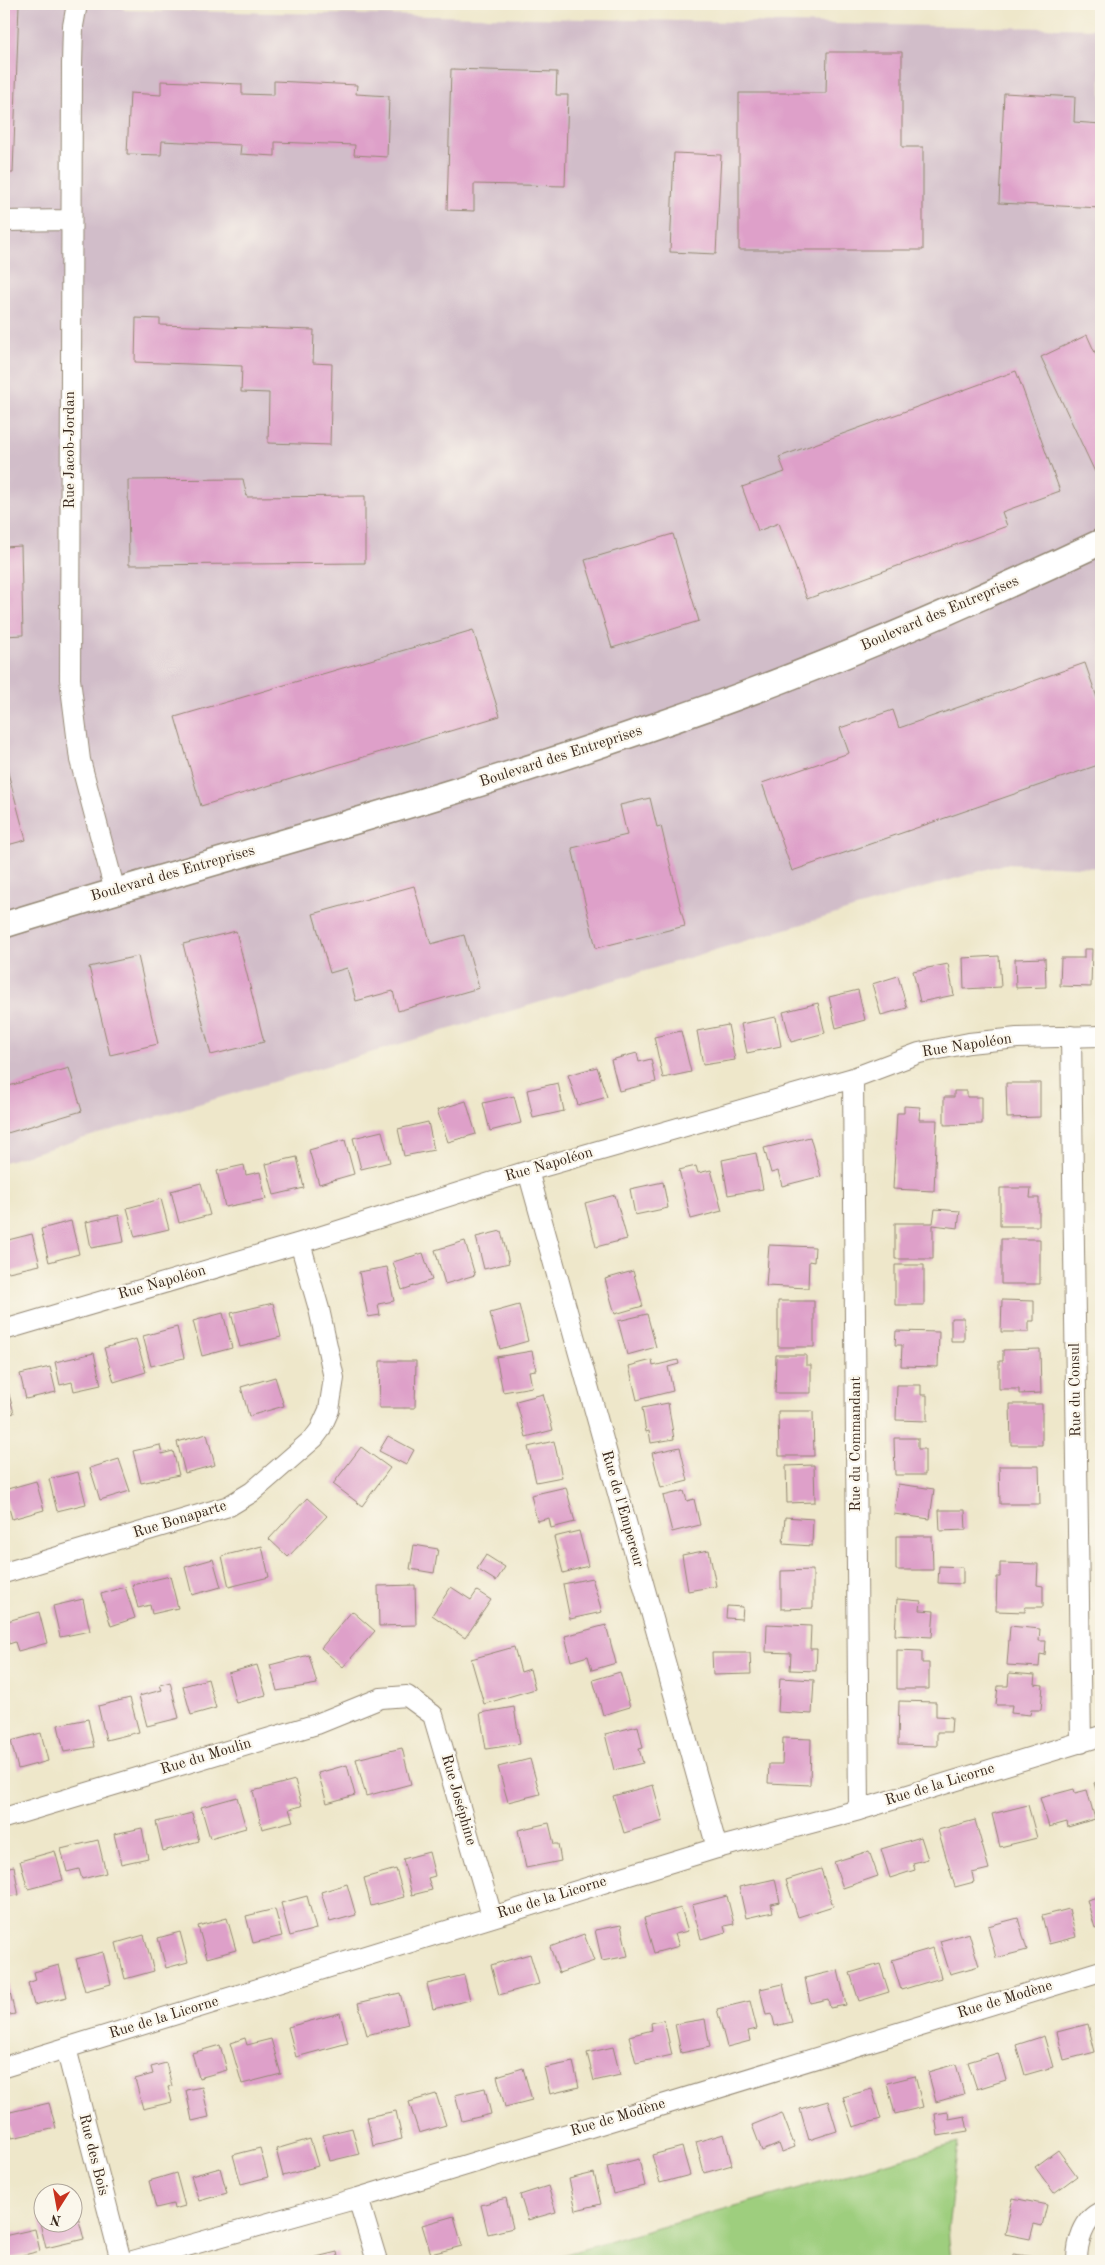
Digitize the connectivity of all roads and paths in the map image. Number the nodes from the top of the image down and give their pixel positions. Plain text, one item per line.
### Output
1 (77, 4) edge
2 (4, 220) edge
3 (70, 220) junction
4 (1101, 542) edge
5 (115, 891) junction
6 (4, 924) edge
7 (1072, 1036) junction
8 (1101, 1036) edge
9 (853, 1078) junction
10 (528, 1171) junction
11 (300, 1243) junction
12 (4, 1330) edge
13 (4, 1573) edge
14 (407, 1696) joint
15 (1101, 1736) edge
16 (1081, 1743) junction
17 (859, 1810) junction
18 (4, 1818) edge
19 (717, 1848) junction
20 (492, 1916) junction
21 (1101, 1971) edge
22 (66, 2048) junction
23 (4, 2067) edge
24 (358, 2198) junction
25 (1101, 2212) edge
26 (120, 2261) edge
27 (133, 2261) edge
28 (377, 2261) edge
29 (1077, 2261) edge

1 - 3 street, Rue Jacob-Jordan
2 - 3 street
3 - 5 street, Rue Jacob-Jordan
4 - 5 street, Boulevard des Entreprises
5 - 6 street, Boulevard des Entreprises
7 - 8 street, Rue Napoléon
7 - 9 street, Rue Napoléon
7 - 16 street, Rue du Consul
9 - 10 street, Rue Napoléon
9 - 17 street, Rue du Commandant
10 - 11 street, Rue Napoléon
10 - 19 street, Rue de l'Empereur
11 - 12 street, Rue Napoléon
11 - 13 street, Rue Bonaparte
14 - 18 street, Rue du Moulin
14 - 20 street, Rue Joséphine
15 - 16 street, Rue de la Licorne
16 - 17 street, Rue de la Licorne
17 - 19 street, Rue de la Licorne
19 - 20 street, Rue de la Licorne
20 - 22 street, Rue de la Licorne
21 - 24 street, Rue de Modène
22 - 23 street, Rue de la Licorne
22 - 26 street, Rue des Bois
24 - 27 street, Rue de Modène
24 - 28 street
25 - 29 street

